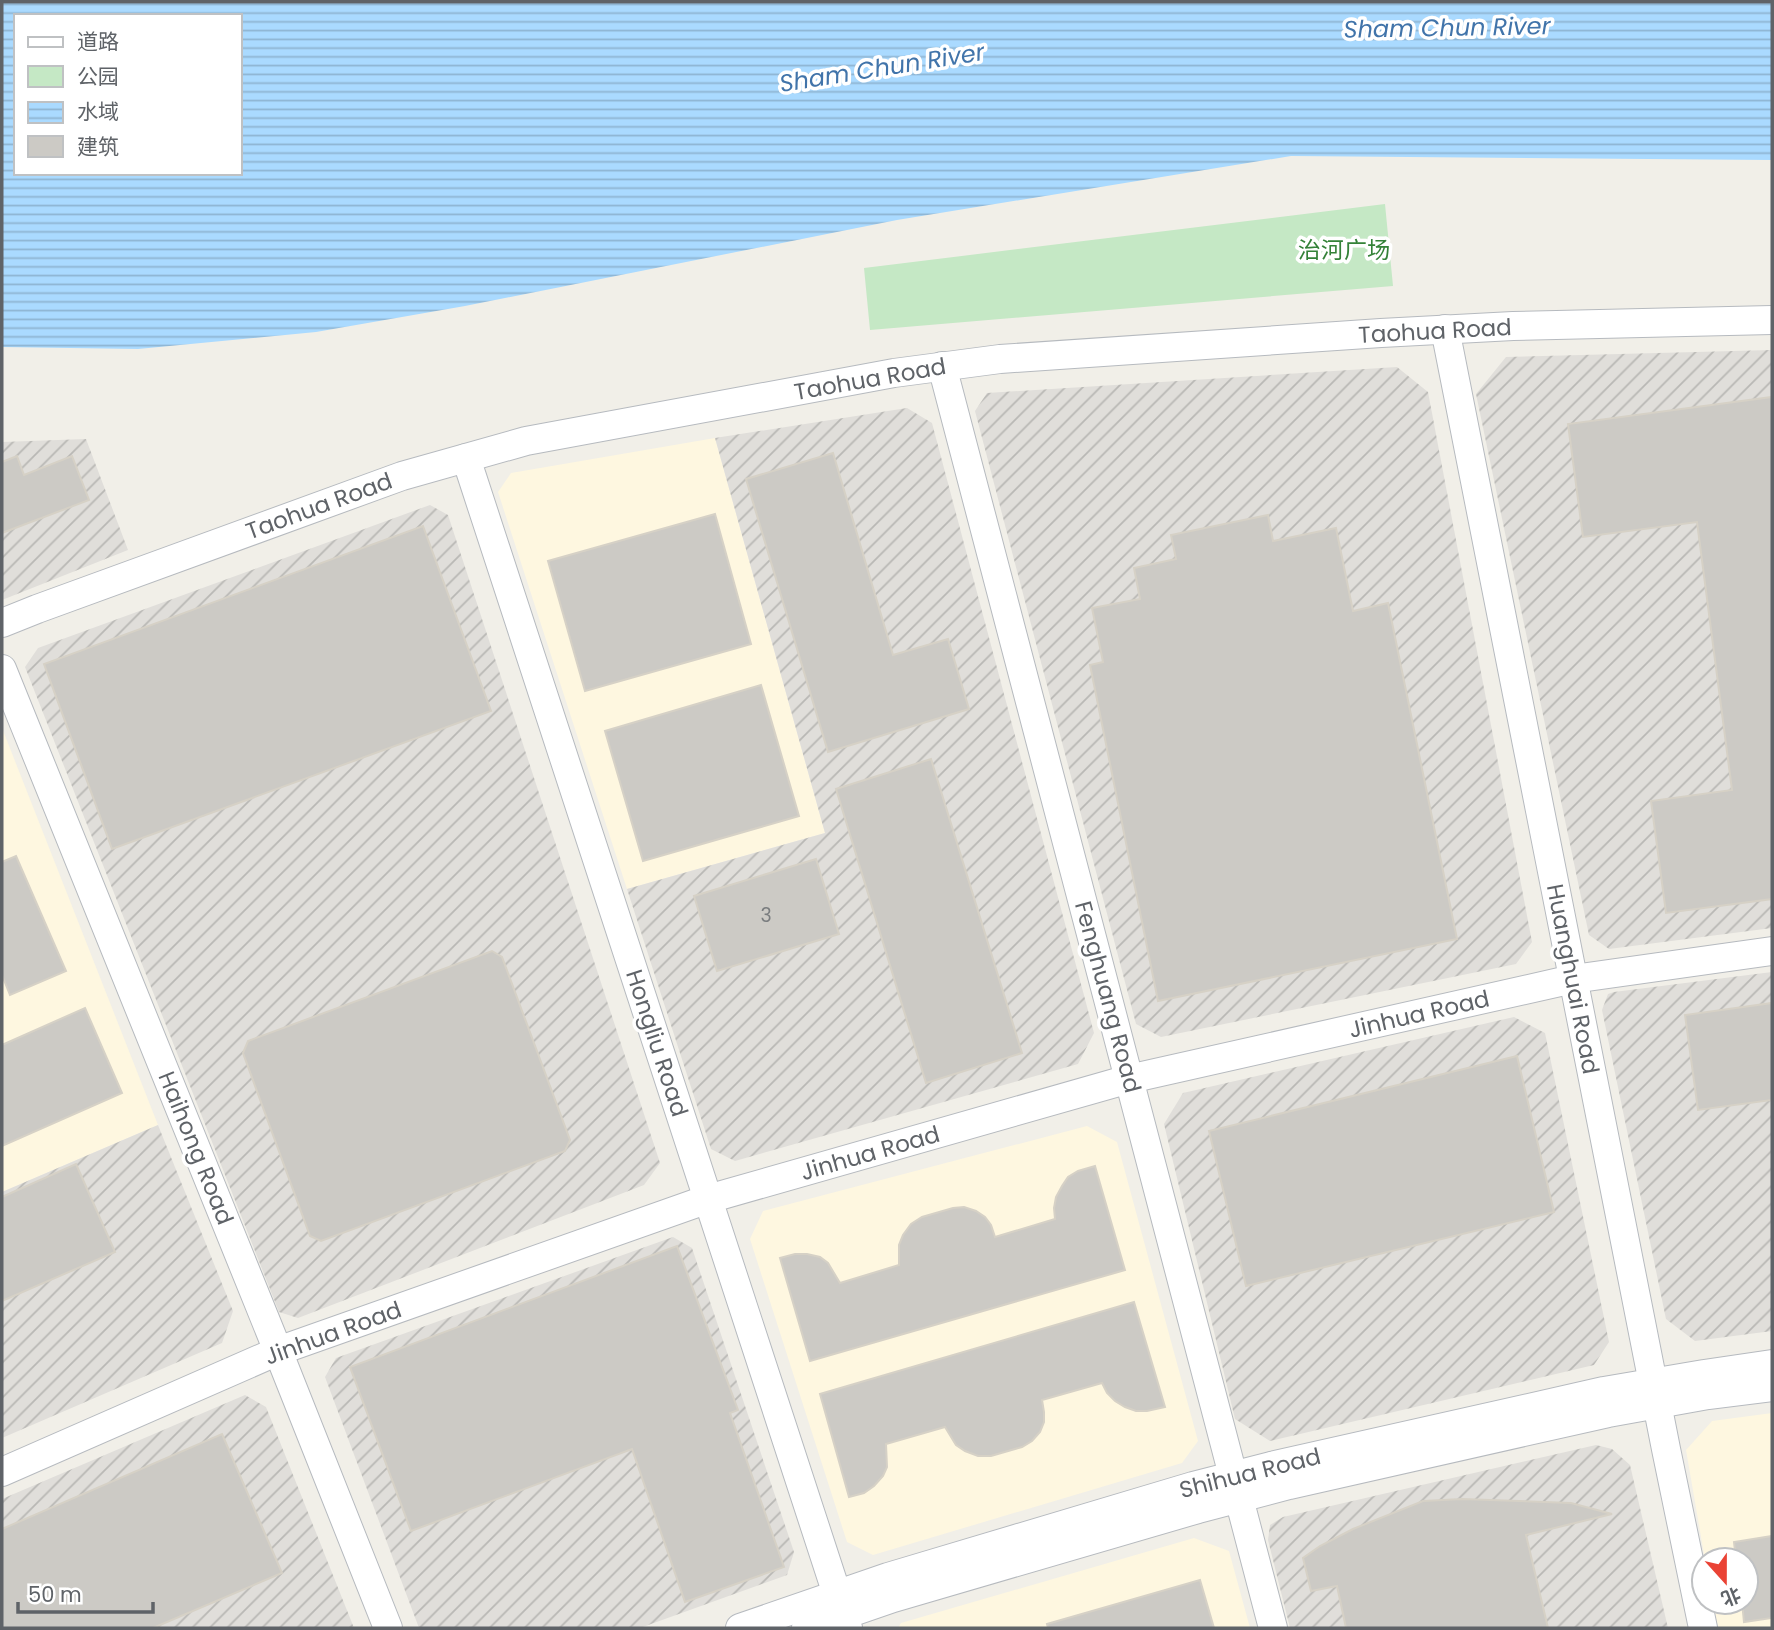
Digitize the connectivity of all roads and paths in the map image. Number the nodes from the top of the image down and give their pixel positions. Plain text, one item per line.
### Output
1 (1772, 320) edge
2 (1445, 330) junction
3 (942, 366) junction
4 (466, 458) junction
5 (2, 623) edge
6 (2, 669) edge
7 (1772, 951) edge
8 (1573, 979) junction
9 (1129, 1079) junction
10 (708, 1199) junction
11 (278, 1351) junction
12 (1772, 1364) edge
13 (1772, 1387) edge
14 (1656, 1393) junction
15 (2, 1472) edge
16 (1236, 1487) junction
17 (843, 1613) edge
18 (388, 1628) edge
19 (740, 1628) edge
20 (806, 1628) edge
21 (1273, 1628) edge
22 (1703, 1628) edge

1 - 2 street, Taohua Road
2 - 3 street, Taohua Road
2 - 8 street, Huanghuai Road
3 - 4 street, Taohua Road
3 - 9 street, Fenghuang Road
4 - 5 street, Taohua Road
4 - 10 street, Hongliu Road
6 - 11 street, Haihong Road
7 - 8 street, Jinhua Road
8 - 9 street, Jinhua Road
8 - 14 street, Huanghuai Road
9 - 10 street, Jinhua Road
9 - 16 street, Fenghuang Road
10 - 11 street, Jinhua Road
10 - 17 street, Hongliu Road
11 - 15 street, Jinhua Road
11 - 18 street, Haihong Road
12 - 14 street, Shihua Road
13 - 14 street, Shihua Road
14 - 16 street, Shihua Road
14 - 22 street, Huanghuai Road
16 - 17 street, Shihua Road
16 - 21 street, Fenghuang Road
17 - 19 street, Shihua Road
17 - 20 street, Shihua Road

